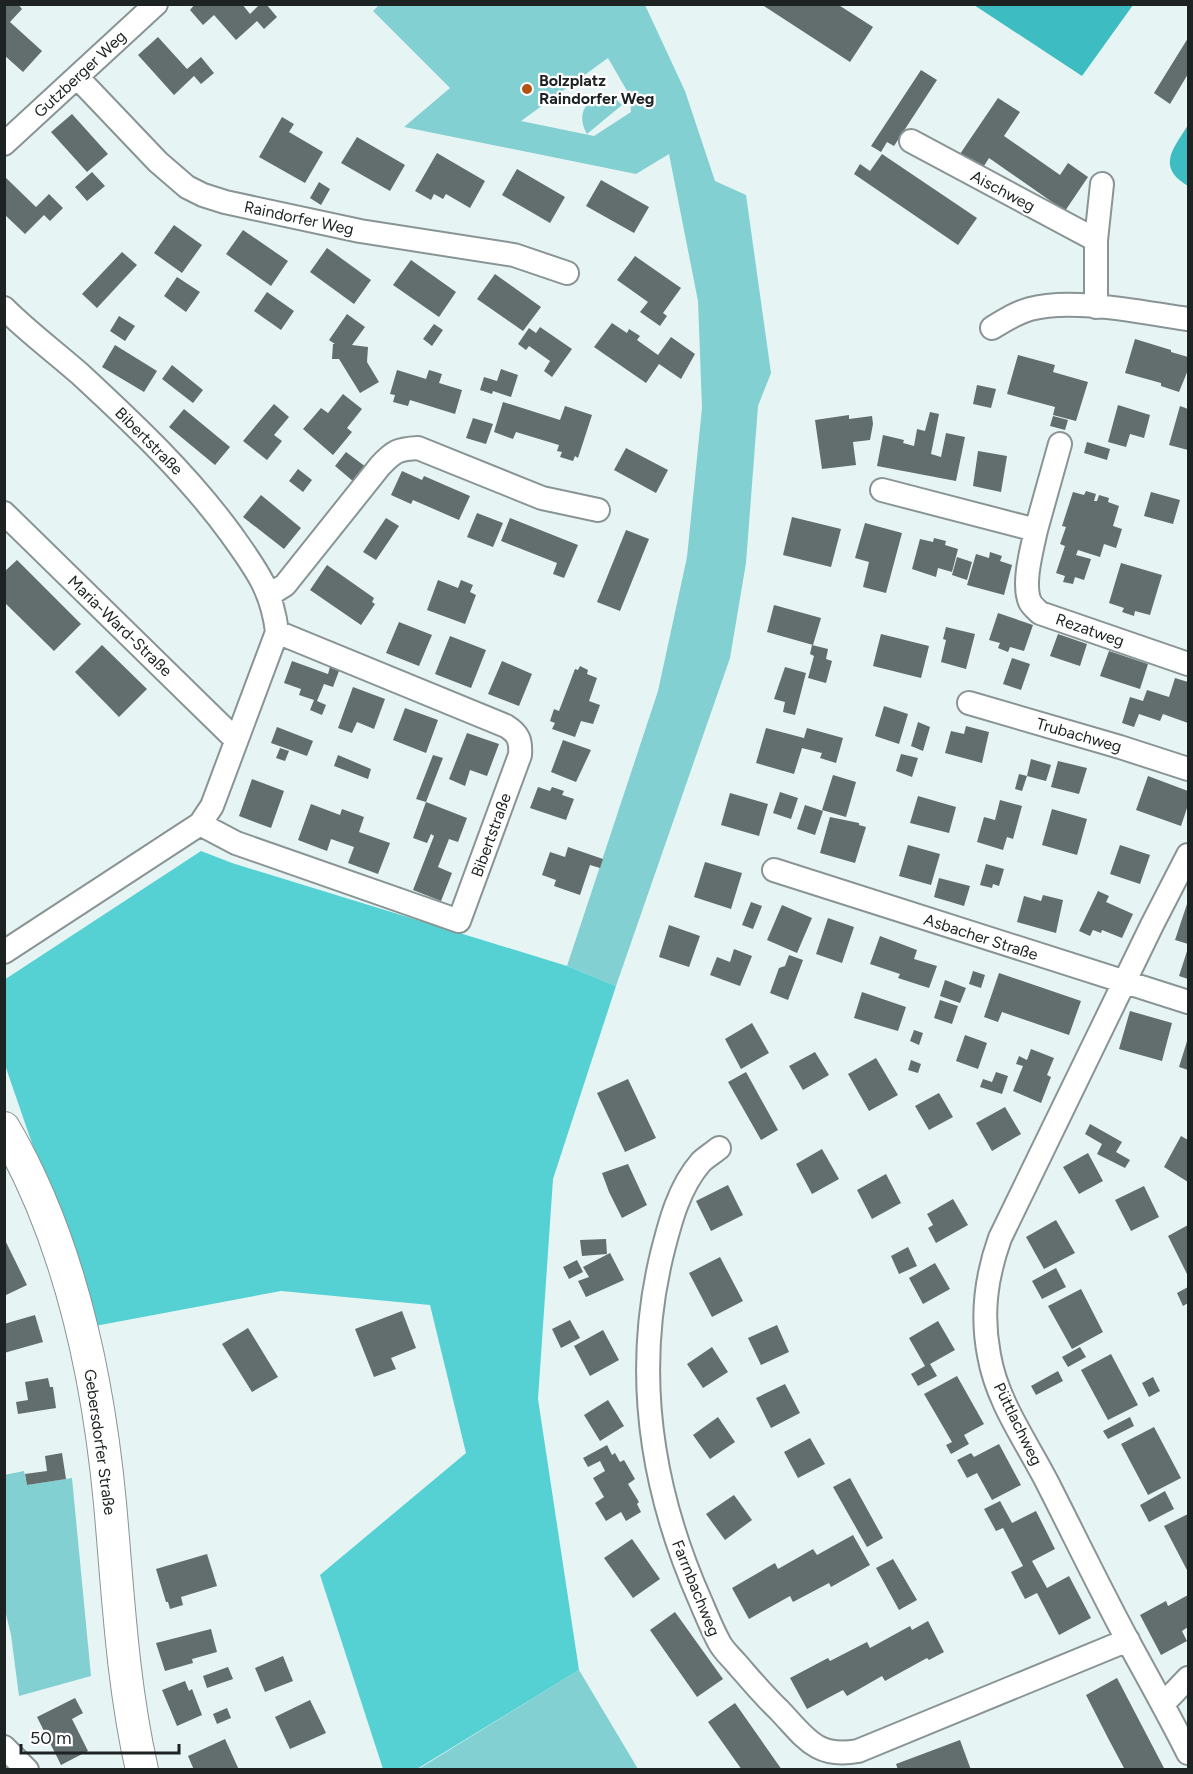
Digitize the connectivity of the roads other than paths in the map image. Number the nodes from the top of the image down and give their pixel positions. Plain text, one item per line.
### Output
1 (156, 4) edge
2 (76, 77) junction
3 (911, 141) dead end
4 (4, 144) edge
5 (1102, 184) dead end
6 (1096, 240) junction
7 (567, 273) dead end
8 (1096, 307) junction
9 (4, 308) edge
10 (1188, 319) edge
11 (992, 328) dead end
12 (1060, 444) dead end
13 (882, 490) dead end
14 (598, 510) dead end
15 (4, 513) edge
16 (1036, 530) junction
17 (269, 595) junction
18 (277, 632) junction
19 (1188, 664) edge
20 (969, 703) dead end
21 (237, 740) junction
22 (1188, 769) edge
23 (200, 825) junction
24 (1188, 855) edge
25 (774, 870) dead end
26 (4, 952) edge
27 (1125, 983) junction
28 (1188, 1002) edge
29 (4, 1128) edge
30 (718, 1148) dead end
31 (1128, 1640) junction
32 (1188, 1678) edge
33 (1163, 1704) junction
34 (4, 1748) edge
35 (1188, 1753) edge
36 (27, 1770) edge
37 (142, 1770) edge

1 - 2 street, Gutzberger Weg
2 - 4 street, Gutzberger Weg
2 - 7 street, Raindorfer Weg
3 - 6 street, Aischweg
5 - 6 street
6 - 8 street
8 - 10 street
8 - 11 street
9 - 17 street, Bibertstraße
12 - 16 street, Rezatweg
13 - 16 street
14 - 17 street
15 - 21 street, Maria-Ward-Straße
16 - 19 street, Rezatweg
17 - 18 street, Bibertstraße
18 - 21 street
18 - 23 street, Bibertstraße
20 - 22 street, Trubachweg
21 - 23 street
23 - 26 street
24 - 27 street
25 - 27 street, Asbacher Straße
27 - 28 street, Asbacher Straße
27 - 31 street, Püttlachweg
29 - 37 main road, Gebersdorfer Straße
30 - 31 street, Farrnbachweg
31 - 33 street, Püttlachweg
32 - 33 street
33 - 35 street, Püttlachweg
34 - 36 street

